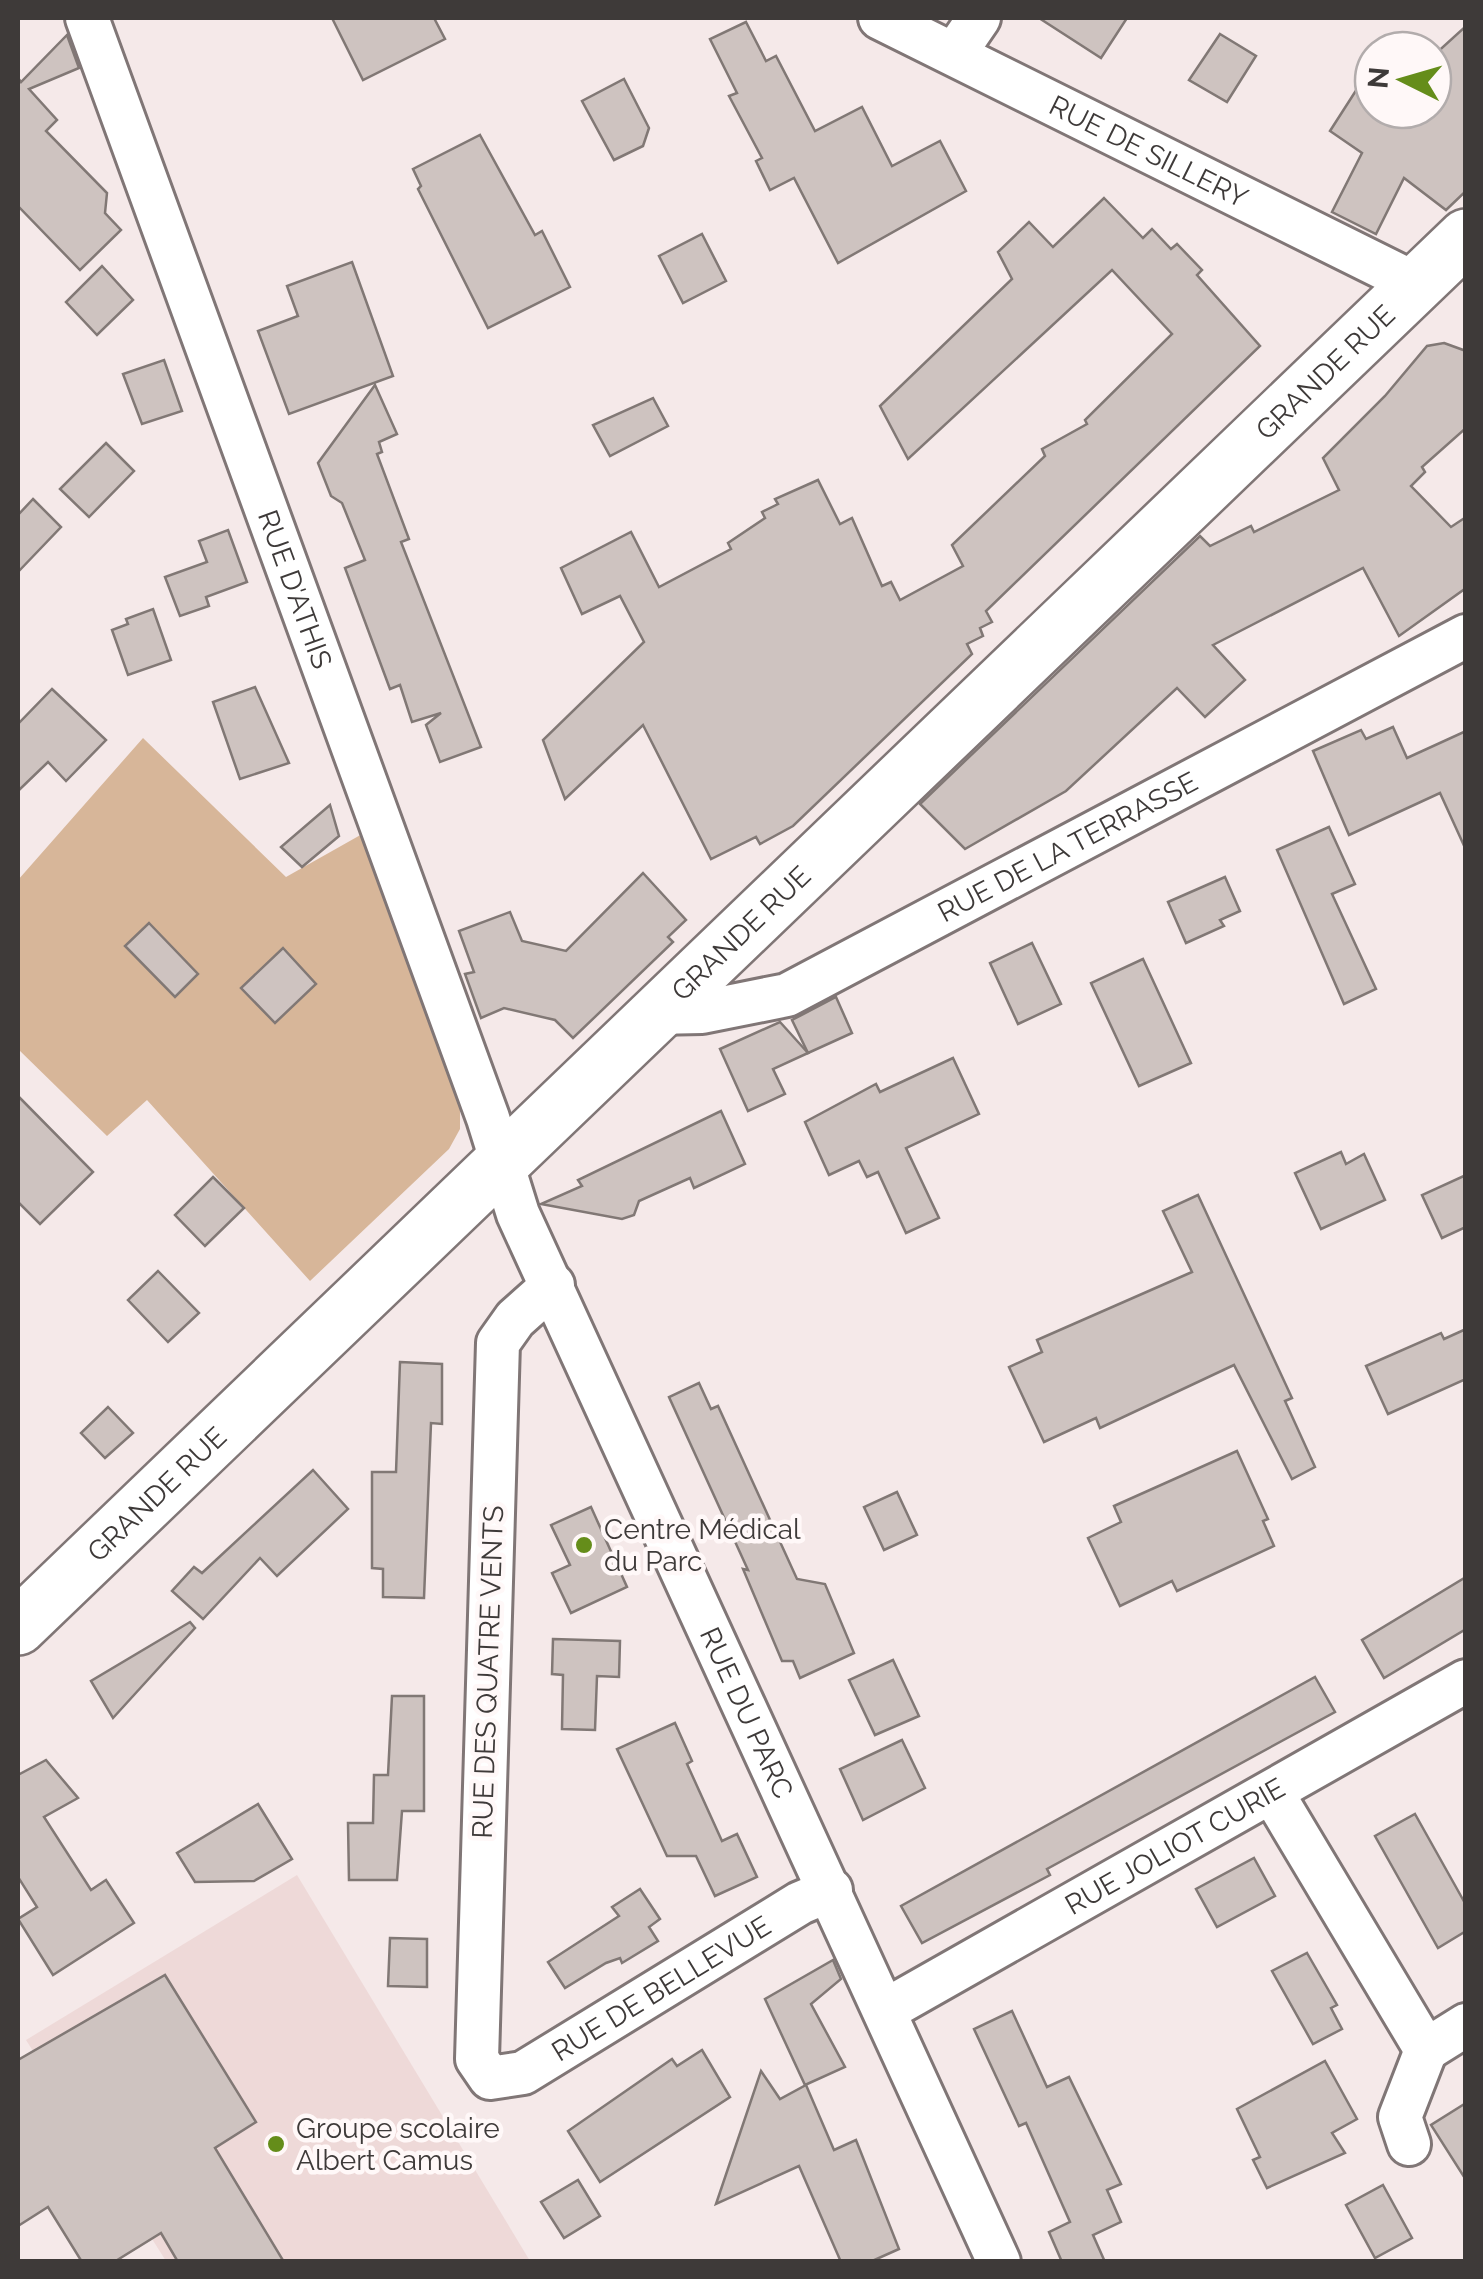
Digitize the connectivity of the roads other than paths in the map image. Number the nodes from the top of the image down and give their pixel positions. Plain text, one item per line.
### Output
1 (87, 18) edge
2 (880, 18) edge
3 (979, 18) edge
4 (954, 53) junction
5 (1466, 237) edge
6 (1416, 284) junction
7 (1466, 636) edge
8 (654, 1013) junction
9 (501, 1160) junction
10 (553, 1285) junction
11 (18, 1627) edge
12 (1466, 1681) edge
13 (1273, 1794) junction
14 (831, 1890) junction
15 (886, 2010) junction
16 (1466, 2025) edge
17 (1426, 2050) junction
18 (490, 2078) joint
19 (1409, 2144) dead end
20 (999, 2262) edge

1 - 9 street, RUE D'ATHIS
2 - 4 street, RUE DE SILLERY
3 - 4 street
4 - 6 street, RUE DE SILLERY
5 - 6 main road, GRANDE RUE
6 - 8 main road, GRANDE RUE
7 - 8 street, RUE DE LA TERRASSE
8 - 9 main road, GRANDE RUE
9 - 10 street, RUE DU PARC
9 - 11 main road, GRANDE RUE
10 - 14 street, RUE DU PARC
10 - 18 street, RUE DES QUATRE VENTS
12 - 13 street, RUE JOLIOT CURIE
13 - 15 street, RUE JOLIOT CURIE
13 - 17 street
14 - 15 street, RUE DU PARC
14 - 18 street, RUE DE BELLEVUE
15 - 20 street, RUE DU PARC
16 - 17 street
17 - 19 street

